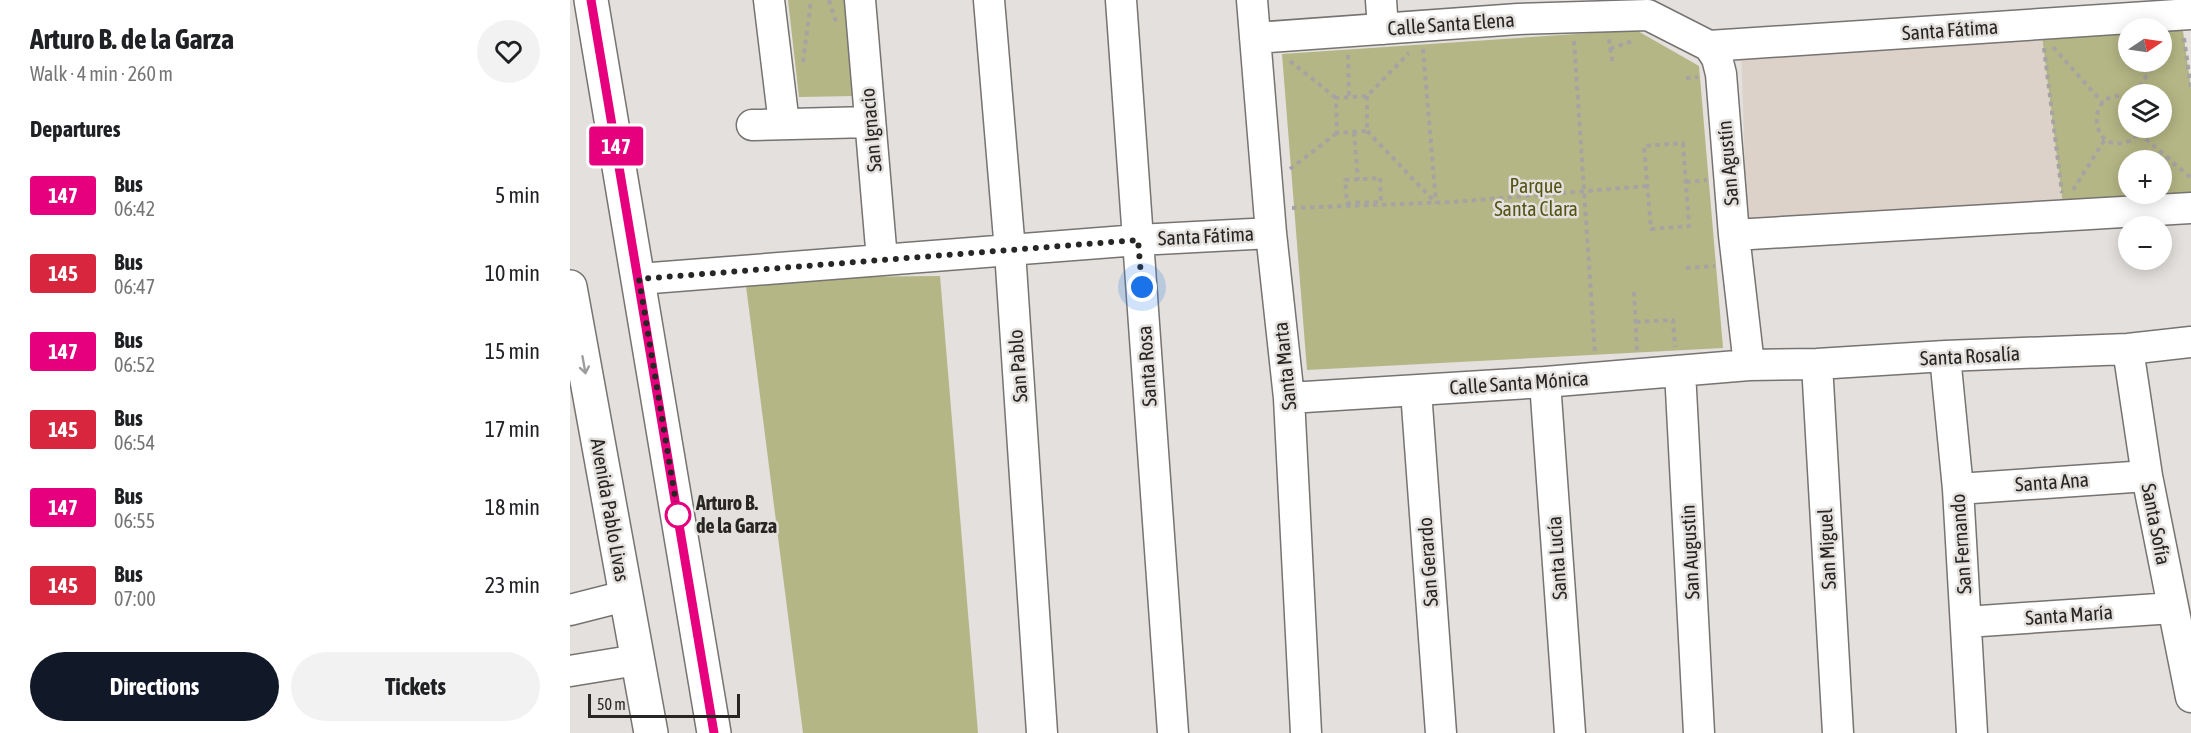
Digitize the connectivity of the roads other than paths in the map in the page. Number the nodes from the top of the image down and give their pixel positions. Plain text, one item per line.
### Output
1 (591, 0) edge
2 (769, 0) edge
3 (860, 0) edge
4 (989, 0) edge
5 (1121, 0) edge
6 (1252, 0) edge
7 (1381, 0) edge
8 (1648, 7) edge
9 (1517, 10) edge
10 (2191, 14) edge
11 (1383, 29) junction
12 (1255, 38) junction
13 (1709, 46) junction
14 (870, 122) junction
15 (784, 124) junction
16 (753, 125) dead end
17 (2191, 208) edge
18 (1280, 226) junction
19 (1734, 235) junction
20 (1138, 240) junction
21 (1010, 251) junction
22 (882, 260) junction
23 (639, 279) junction
24 (570, 287) edge
25 (2191, 342) edge
26 (2128, 349) junction
27 (1946, 356) junction
28 (1678, 364) junction
29 (1817, 364) junction
30 (1749, 365) junction
31 (1545, 382) junction
32 (1416, 391) junction
33 (1289, 398) junction
34 (2146, 476) junction
35 (1958, 489) junction
36 (626, 596) junction
37 (2173, 608) junction
38 (570, 610) edge
39 (1966, 622) junction
40 (637, 660) junction
41 (570, 672) edge
42 (2191, 697) edge
43 (651, 733) edge
44 (714, 733) edge
45 (1042, 733) edge
46 (1173, 733) edge
47 (1306, 733) edge
48 (1441, 733) edge
49 (1570, 733) edge
50 (1699, 733) edge
51 (1838, 733) edge
52 (1972, 733) edge

1 - 23 main road
2 - 15 street
3 - 14 street, San Ignacio
4 - 21 street, San Pablo
5 - 20 street, Santa Rosa
6 - 12 street, Santa Marta
7 - 11 street
8 - 9 street, Calle Santa Elena
8 - 13 street
9 - 11 street, Calle Santa Elena
10 - 13 street, Santa Fátima
11 - 12 street, Calle Santa Elena
12 - 18 street, Santa Marta
13 - 19 street, San Agustín
14 - 15 street
14 - 22 street, San Ignacio
15 - 16 street
17 - 19 street
18 - 20 street, Santa Fátima
18 - 33 street, Santa Marta
19 - 30 street, San Agustín
20 - 21 street, Santa Fátima
20 - 46 street, Santa Rosa
21 - 22 street, Santa Fátima
21 - 45 street, San Pablo
22 - 23 street, Santa Fátima
23 - 44 main road
24 -> 36 main road, Avenida Pablo Livas
25 - 26 street, Santa Rosalía
26 - 27 street, Santa Rosalía
26 - 34 street, Santa Sofía
27 - 29 street, Santa Rosalía
27 - 35 street, San Fernando
28 - 30 street, Calle Santa Mónica
28 - 31 street, Calle Santa Mónica
28 - 50 street, San Augustin
29 - 30 street, Santa Rosalía
29 - 51 street, San Miguel
31 - 32 street, Calle Santa Mónica
31 - 49 street, Santa Lucía
32 - 33 street, Calle Santa Mónica
32 - 48 street, San Gerardo
33 - 47 street, Santa Marta
34 - 35 street, Santa Ana
34 - 37 street, Santa Sofía
35 - 39 street, San Fernando
36 - 38 street
36 - 40 main road, Avenida Pablo Livas
37 - 39 street, Santa María
37 - 42 street, Santa Sofía
39 - 52 street, San Fernando
40 - 41 street
40 - 43 main road, Avenida Pablo Livas

